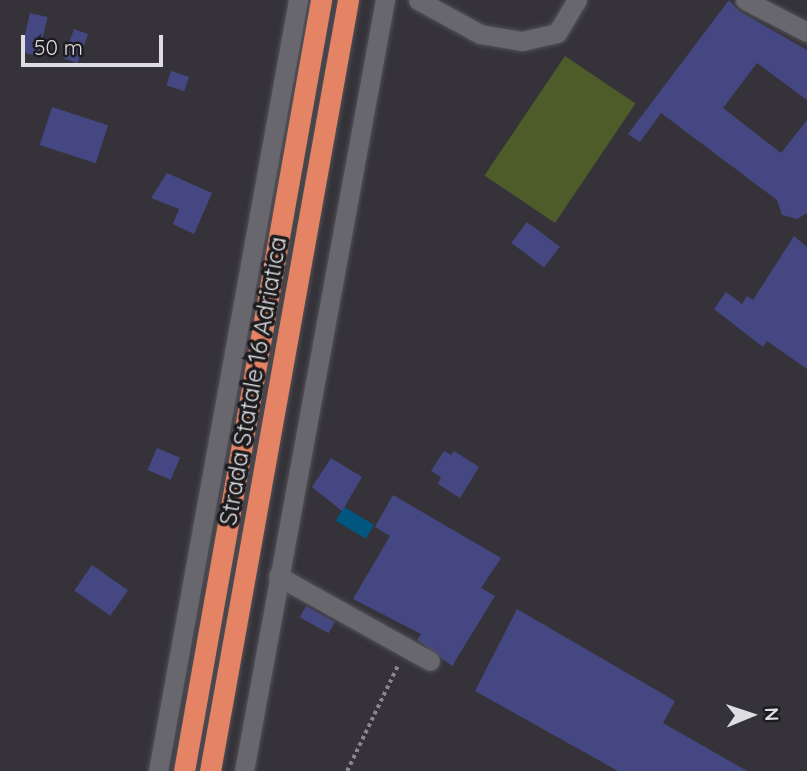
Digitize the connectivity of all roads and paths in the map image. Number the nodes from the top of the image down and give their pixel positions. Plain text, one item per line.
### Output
1 (298, 0) edge
2 (321, 0) edge
3 (348, 0) edge
4 (385, 0) edge
5 (418, 0) edge
6 (577, 0) edge
7 (746, 0) edge
8 (807, 32) edge
9 (278, 576) junction
10 (407, 648) junction
11 (430, 661) dead end
12 (158, 771) edge
13 (184, 771) edge
14 (210, 771) edge
15 (244, 771) edge
16 (346, 771) edge

1 - 12 street
2 - 13 highway, Strada Statale 16 Adriatica
3 - 14 highway, Strada Statale 16 Adriatica
4 - 9 street
5 - 6 street
7 - 8 street
9 - 10 street
9 - 15 street
10 - 11 street
10 - 16 path

